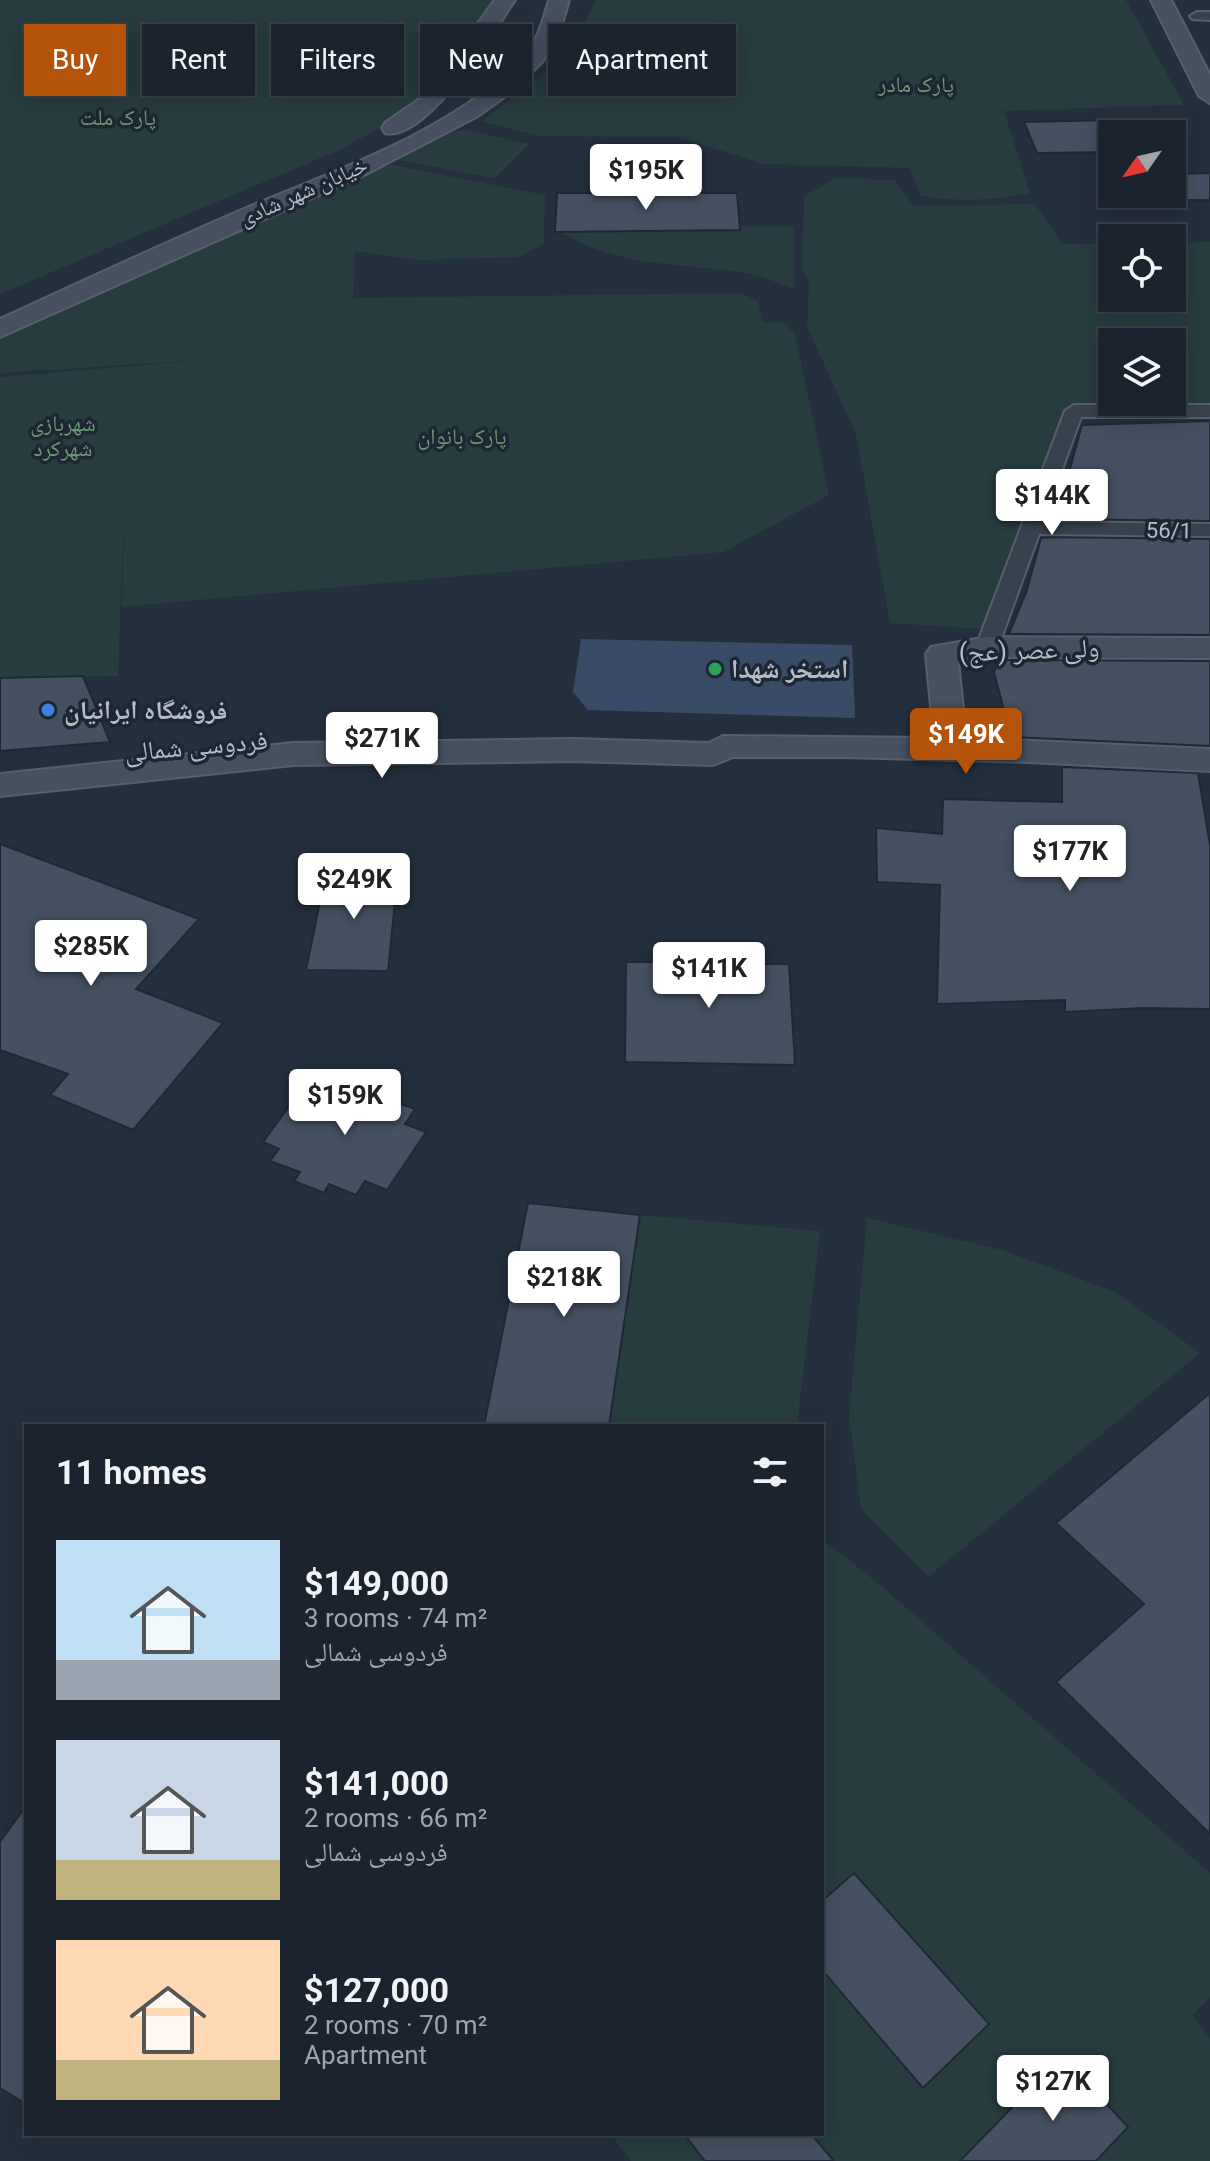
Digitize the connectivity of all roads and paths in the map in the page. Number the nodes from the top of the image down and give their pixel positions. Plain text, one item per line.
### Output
1 (505, 0) edge
2 (559, 0) edge
3 (575, 0) edge
4 (1161, 0) edge
5 (1199, 11) edge
6 (552, 24) edge
7 (557, 24) edge
8 (548, 36) edge
9 (1210, 40) edge
10 (1210, 96) edge
11 (0, 308) edge
12 (0, 329) edge
13 (1210, 411) edge
14 (1031, 528) junction
15 (1210, 530) edge
16 (987, 647) junction
17 (1210, 648) edge
18 (723, 747) junction
19 (951, 747) junction
20 (1210, 760) edge
21 (0, 763) edge
22 (0, 785) edge

1 - 11 main road, خیابان شهر شادی
2 - 6 main road, خیابان شهر شادی
3 - 7 main road
4 - 10 main road
5 - 9 main road
8 - 12 main road, خیابان شهر شادی
13 - 14 street
14 - 15 street, 56/1
14 - 16 street
16 - 17 main road, ولی عصر (عج)
16 - 19 main road, ولی عصر (عج)
18 - 19 main road, فردوسی شمالی
18 - 21 main road, فردوسی شمالی
18 - 22 main road, فردوسی شمالی
19 - 20 main road, فردوسی شمالی

